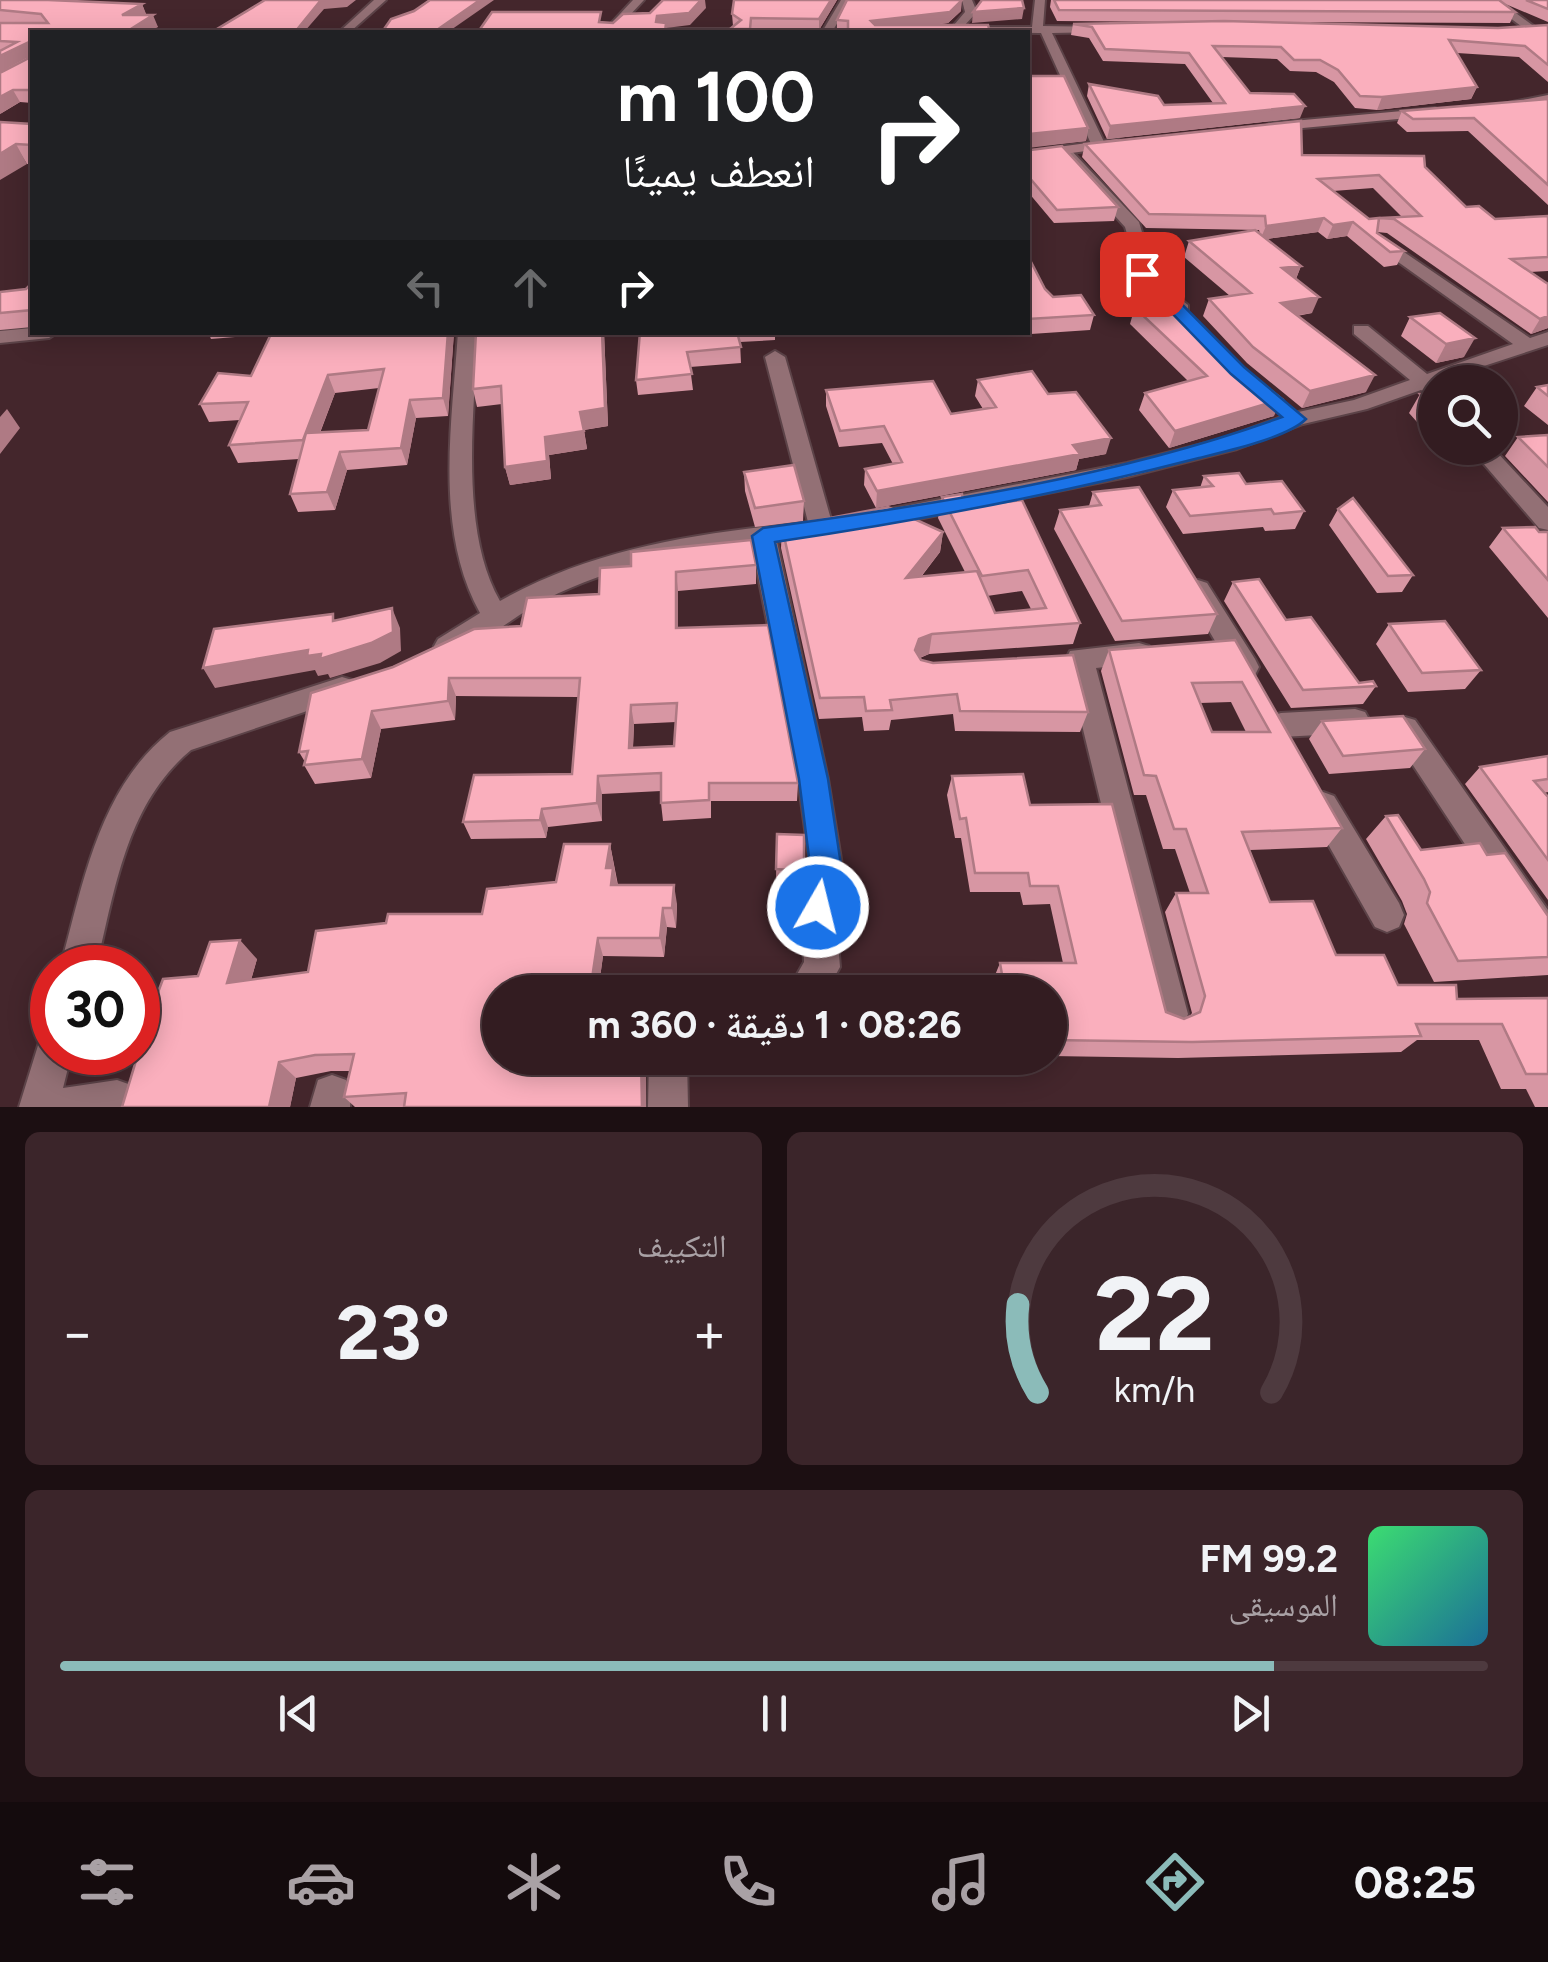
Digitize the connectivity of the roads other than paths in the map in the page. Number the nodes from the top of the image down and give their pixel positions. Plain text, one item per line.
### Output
1 (381, 0) edge
2 (639, 0) edge
3 (846, 0) edge
4 (967, 0) edge
5 (1040, 0) edge
6 (1491, 0) edge
7 (1122, 28) edge
8 (1548, 29) edge
9 (346, 30) edge
10 (610, 30) edge
11 (829, 30) edge
12 (953, 30) edge
13 (1041, 30) junction
14 (1534, 30) junction
15 (1506, 31) edge
16 (1548, 98) edge
17 (1470, 109) edge
18 (1450, 110) edge
19 (1248, 129) edge
20 (1134, 141) edge
21 (1099, 146) junction
22 (1064, 151) junction
23 (1030, 155) edge
24 (1380, 240) edge
25 (1191, 319) edge
26 (1361, 330) dead end
27 (30, 334) edge
28 (468, 335) edge
29 (0, 337) edge
30 (1548, 338) edge
31 (1526, 345) junction
32 (775, 357) dead end
33 (1479, 365) edge
34 (1418, 376) edge
35 (1418, 389) edge
36 (1274, 402) edge
37 (1296, 419) junction
38 (1496, 465) edge
39 (1126, 470) junction
40 (1144, 500) edge
41 (1548, 522) edge
42 (822, 530) junction
43 (763, 536) junction
44 (1188, 573) edge
45 (495, 616) junction
46 (1232, 646) junction
47 (426, 657) edge
48 (1080, 659) junction
49 (1042, 662) edge
50 (373, 679) edge
51 (1283, 733) junction
52 (1388, 915) dead end
53 (1548, 940) edge
54 (84, 945) edge
55 (817, 975) edge
56 (1170, 1014) edge
57 (47, 1075) edge
58 (668, 1075) edge
59 (118, 1099) dead end
60 (39, 1107) edge
61 (64, 1107) edge
62 (668, 1107) edge

1 - 9 street
2 - 10 street
3 - 11 street
4 - 12 street
5 - 13 street
6 - 14 street
7 - 13 street
8 - 14 street
12 - 13 street
13 - 21 street
14 - 15 street
16 - 17 street
18 - 19 street
20 - 21 street
21 - 22 street
22 - 23 street
22 - 25 street
24 - 31 street
26 - 34 street
27 - 29 street
28 - 45 street
30 - 31 street
31 - 33 street
32 - 42 street
35 - 37 street
36 - 37 street
37 - 39 street
38 - 41 street
39 - 40 street
39 - 42 street
42 - 43 street
43 - 45 street
43 - 55 street
44 - 46 street
45 - 47 street
46 - 48 street
46 - 51 street
48 - 49 street
48 - 56 street
50 - 54 street
51 - 52 street
51 - 53 street
57 - 60 street
58 - 62 street
59 - 61 street

